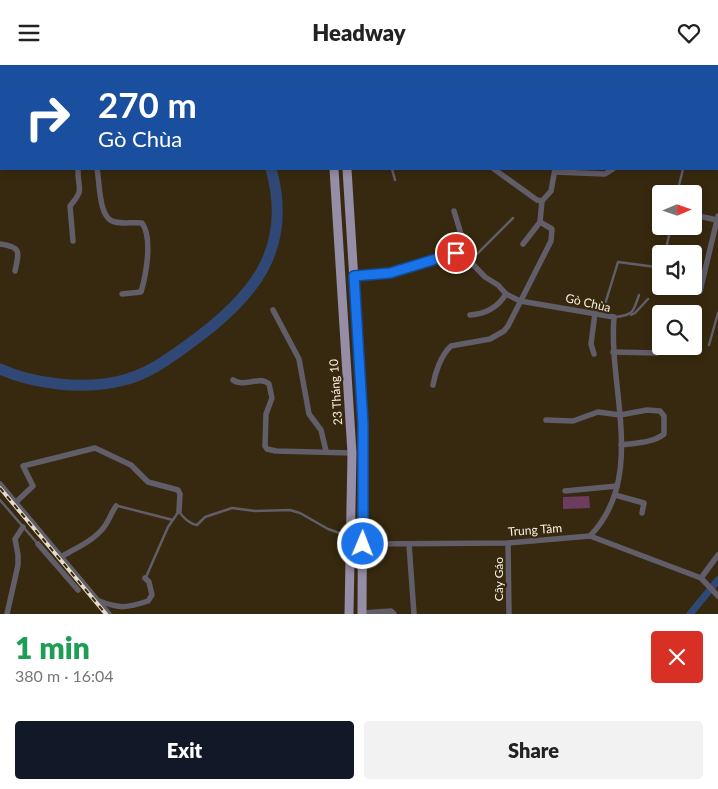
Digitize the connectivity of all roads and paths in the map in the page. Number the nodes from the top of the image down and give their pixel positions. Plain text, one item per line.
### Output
1 (78, 170) edge
2 (98, 170) edge
3 (334, 170) edge
4 (347, 170) edge
5 (392, 170) edge
6 (495, 170) edge
7 (555, 170) edge
8 (612, 170) edge
9 (683, 170) edge
10 (395, 180) dead end
11 (679, 185) edge
12 (542, 201) junction
13 (454, 211) dead end
14 (702, 216) edge
15 (513, 218) dead end
16 (718, 218) edge
17 (540, 221) junction
18 (74, 241) dead end
19 (0, 244) edge
20 (524, 244) dead end
21 (462, 253) junction
22 (470, 261) junction
23 (652, 266) edge
24 (15, 271) dead end
25 (354, 276) junction
26 (702, 283) edge
27 (122, 294) dead end
28 (506, 294) junction
29 (639, 295) dead end
30 (648, 299) dead end
31 (520, 301) junction
32 (274, 310) dead end
33 (595, 313) junction
34 (718, 313) edge
35 (602, 314) junction
36 (470, 315) dead end
37 (629, 315) junction
38 (614, 317) junction
39 (709, 345) dead end
40 (614, 352) junction
41 (652, 353) edge
42 (594, 354) dead end
43 (233, 380) dead end
44 (433, 385) dead end
45 (620, 415) junction
46 (546, 420) dead end
47 (621, 445) junction
48 (326, 451) junction
49 (352, 453) junction
50 (0, 484) edge
51 (617, 486) junction
52 (565, 491) dead end
53 (614, 495) junction
54 (0, 500) edge
55 (15, 503) junction
56 (116, 506) joint
57 (179, 511) junction
58 (642, 513) dead end
59 (173, 520) junction
60 (23, 527) junction
61 (590, 536) junction
62 (350, 540) junction
63 (508, 543) junction
64 (38, 544) joint
65 (363, 544) junction
66 (409, 544) junction
67 (718, 555) edge
68 (61, 557) junction
69 (145, 578) joint
70 (701, 578) junction
71 (78, 590) dead end
72 (718, 596) edge
73 (97, 600) junction
74 (362, 613) edge
75 (7, 614) edge
76 (109, 614) edge
77 (349, 614) edge
78 (394, 614) edge
79 (414, 614) edge
80 (509, 614) edge

1 - 18 street
2 - 27 street
3 - 49 main road, 23 Tháng 10
4 - 25 main road, 23 Tháng 10
5 - 10 lane
6 - 12 street
7 - 8 street
7 - 12 street
9 - 11 lane
12 - 17 street
13 - 21 street
14 - 16 street
15 - 22 lane
16 - 26 street
17 - 20 street
17 - 31 street
19 - 24 street
21 - 22 street, Gò Chùa
21 - 25 street
22 - 28 street, Gò Chùa
23 - 35 lane
25 - 65 main road, 23 Tháng 10
28 - 31 street, Gò Chùa
28 - 36 street
29 - 37 lane
30 - 37 lane
31 - 33 street, Gò Chùa
31 - 44 street
32 - 48 street
33 - 35 street, Gò Chùa
33 - 42 street
34 - 39 lane
35 - 38 street, Gò Chùa
37 - 38 lane
38 - 40 street, Gò Chùa
40 - 41 street
40 - 45 street, Gò Chùa
43 - 48 street
45 - 46 street
45 - 47 street, Gò Chùa
45 - 47 street
47 - 51 street, Gò Chùa
48 - 49 street
49 - 62 main road, 23 Tháng 10
50 - 55 street
51 - 52 street
51 - 53 street, Gò Chùa
53 - 58 street
53 - 61 street, Gò Chùa
54 - 60 lane
55 - 57 street
55 - 68 street
56 - 59 lane
56 - 68 street
57 - 59 lane
57 - 62 lane
59 - 69 lane
60 - 64 lane
60 - 75 street
61 - 63 street, Trung Tâm
61 - 70 street, Trung Tâm
62 - 65 main road
62 - 77 main road, 23 Tháng 10
63 - 66 street, Trung Tâm
63 - 80 street, Cây Gáo
64 - 71 street
65 - 66 street, Trung Tâm
65 - 74 main road, 23 Tháng 10
66 - 79 street
67 - 70 street
68 - 73 street
69 - 73 street
70 - 72 street
73 - 76 street
74 - 78 street

